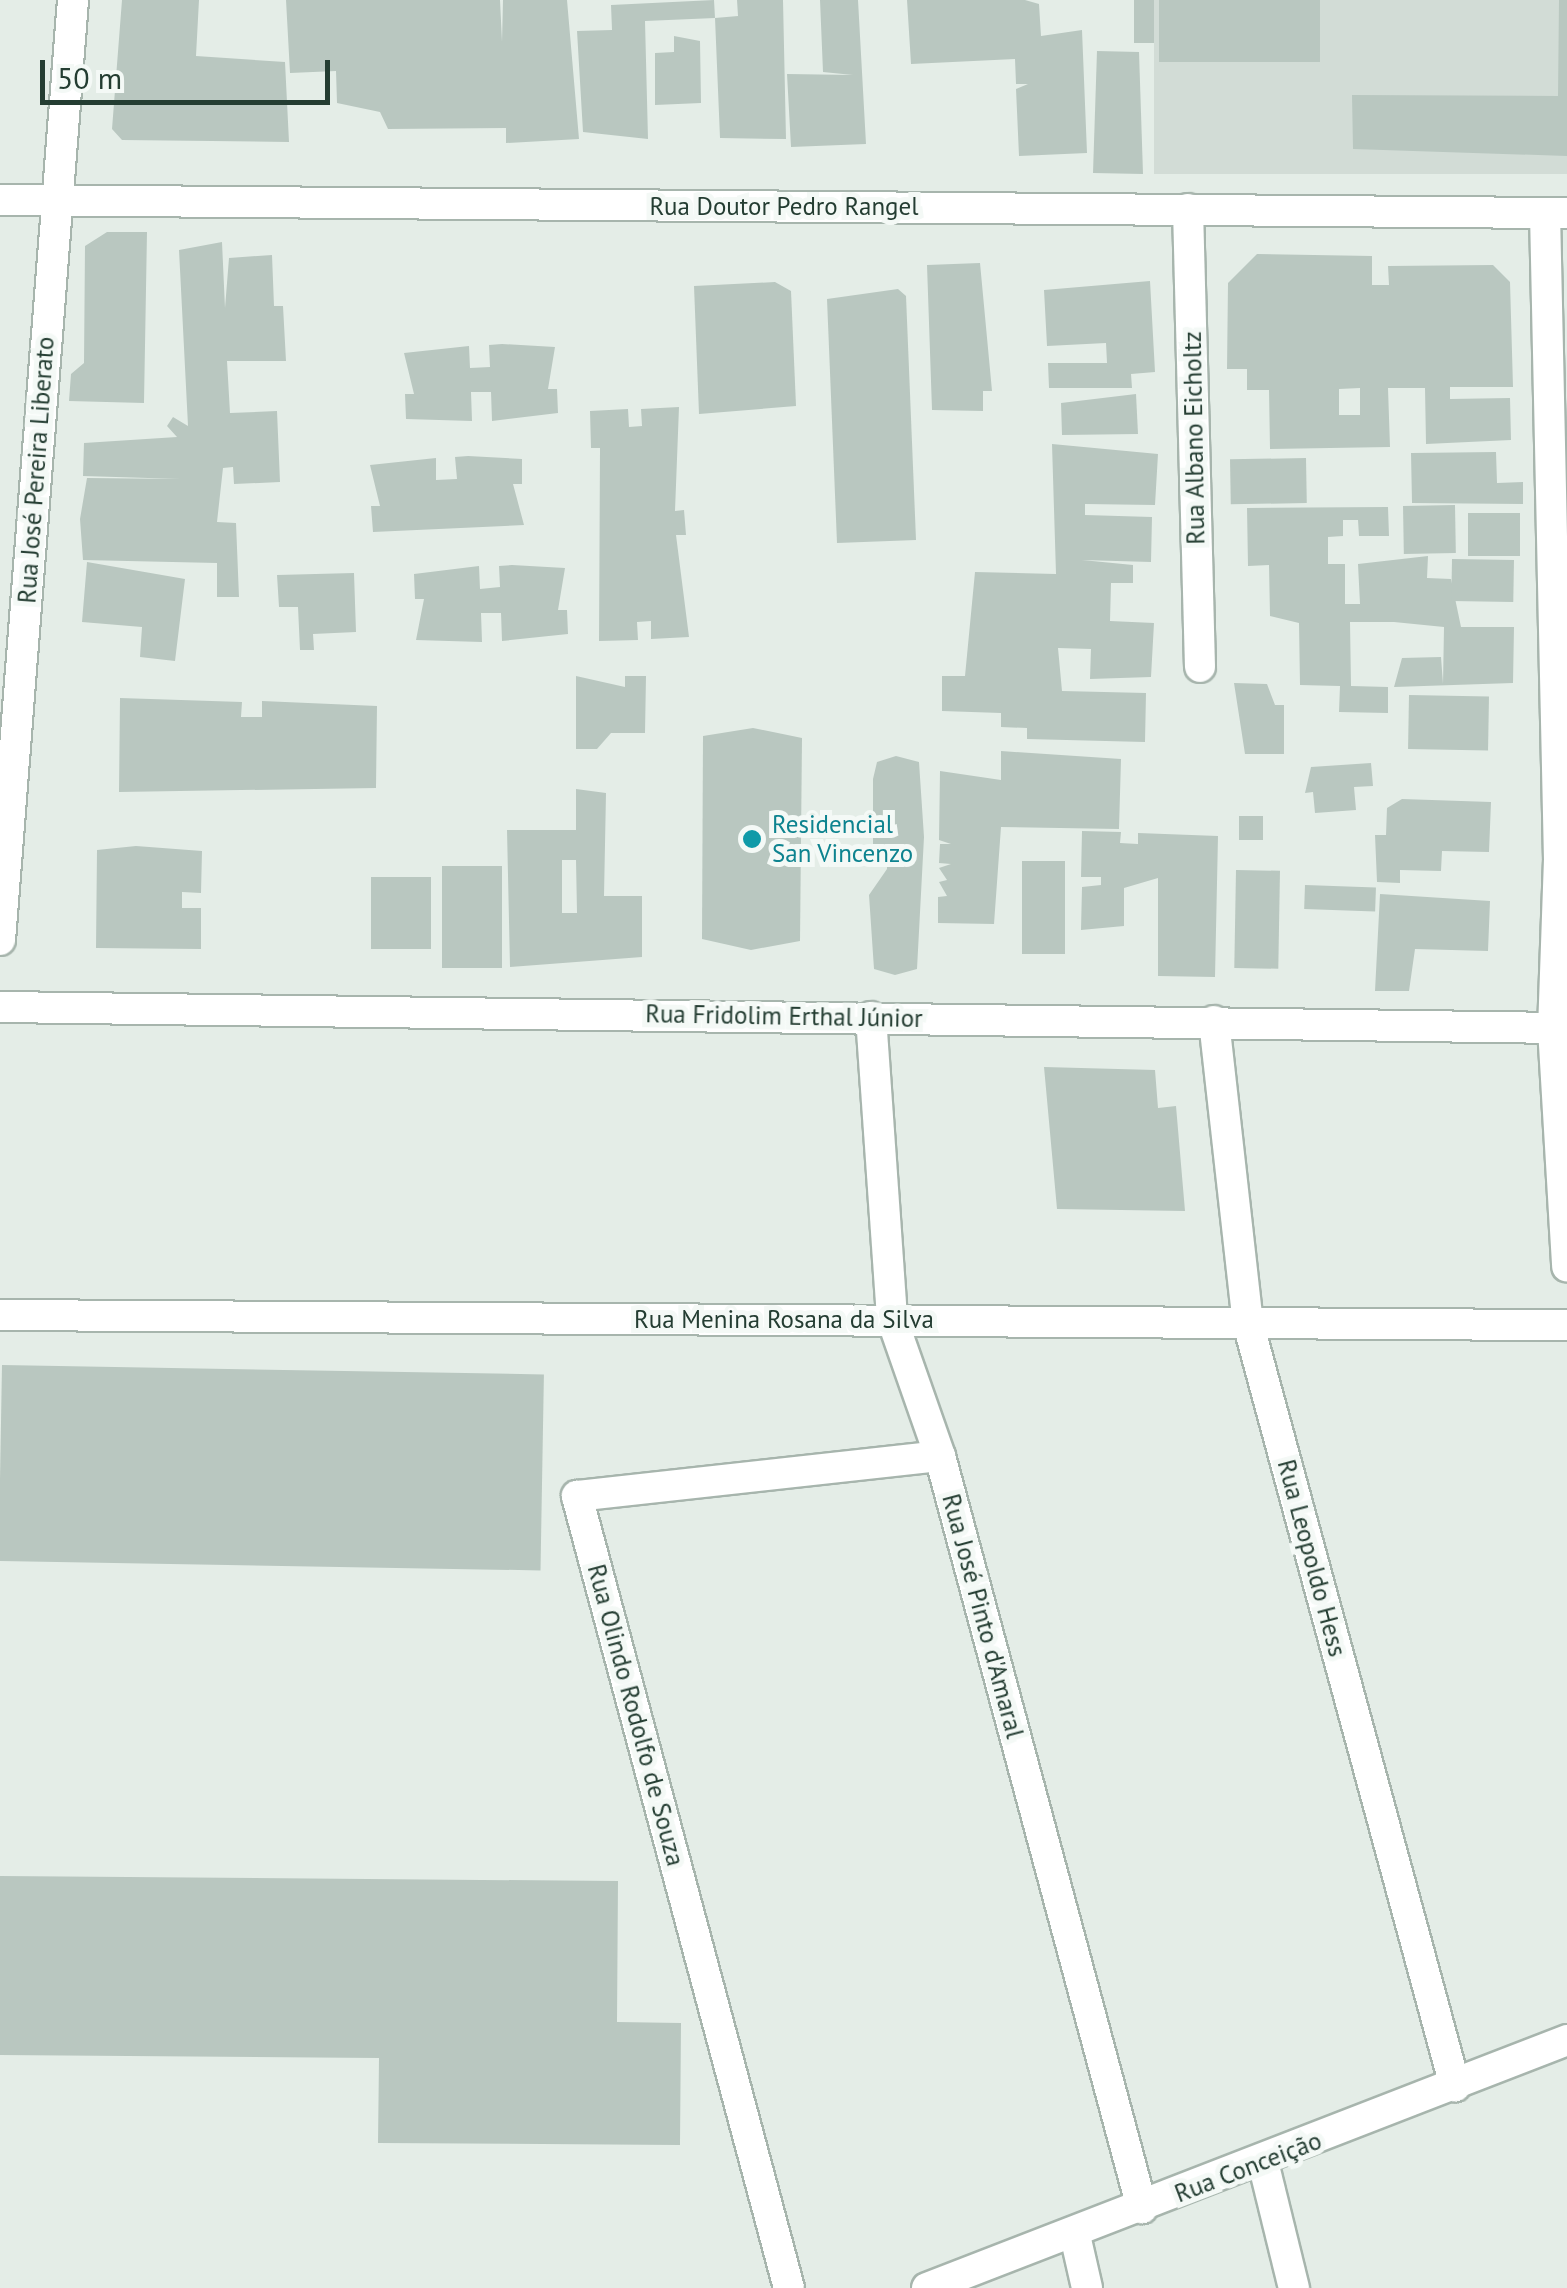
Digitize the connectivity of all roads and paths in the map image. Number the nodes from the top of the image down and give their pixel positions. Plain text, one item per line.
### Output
1 (73, 0) edge
2 (0, 200) edge
3 (57, 200) junction
4 (1188, 209) junction
5 (1556, 213) edge
6 (12, 630) edge
7 (1200, 666) dead end
8 (1563, 859) edge
9 (0, 940) edge
10 (0, 1007) edge
11 (871, 1017) junction
12 (1214, 1022) junction
13 (1560, 1028) edge
14 (1567, 1267) edge
15 (0, 1315) edge
16 (892, 1319) junction
17 (1248, 1323) junction
18 (1567, 1324) edge
19 (940, 1456) junction
20 (1567, 2040) edge
21 (1455, 2086) junction
22 (1263, 2162) junction
23 (1142, 2208) junction
24 (1074, 2235) junction
25 (788, 2288) edge
26 (927, 2288) edge
27 (1087, 2288) edge
28 (1294, 2288) edge

1 - 3 street, Rua José Pereira Liberato
2 - 3 street, Rua Doutor Pedro Rangel
3 - 4 street, Rua Doutor Pedro Rangel
3 - 6 street, Rua José Pereira Liberato
4 - 5 street, Rua Doutor Pedro Rangel
4 - 7 street, Rua Albano Eicholtz
5 - 8 street
6 - 9 street, Rua José Pereira Liberato
8 - 13 street
10 - 11 street, Rua Fridolim Erthal Júnior
11 - 12 street, Rua Fridolim Erthal Júnior
11 - 16 street, Rua José Pinto d'Amaral
12 - 13 street, Rua Fridolim Erthal Júnior
12 - 17 street, Rua Leopoldo Hess
13 - 14 street
15 - 16 street, Rua Menina Rosana da Silva
16 - 17 street, Rua Menina Rosana da Silva
16 - 19 street, Rua José Pinto d'Amaral
17 - 18 street, Rua Menina Rosana da Silva
17 - 21 street, Rua Leopoldo Hess
19 - 23 street, Rua José Pinto d'Amaral
19 - 25 street, Rua Olindo Rodolfo de Souza
20 - 21 street, Rua Conceição
21 - 22 street, Rua Conceição
22 - 23 street, Rua Conceição
22 - 28 street
23 - 24 street, Rua Conceição
24 - 26 street, Rua Conceição
24 - 27 street

